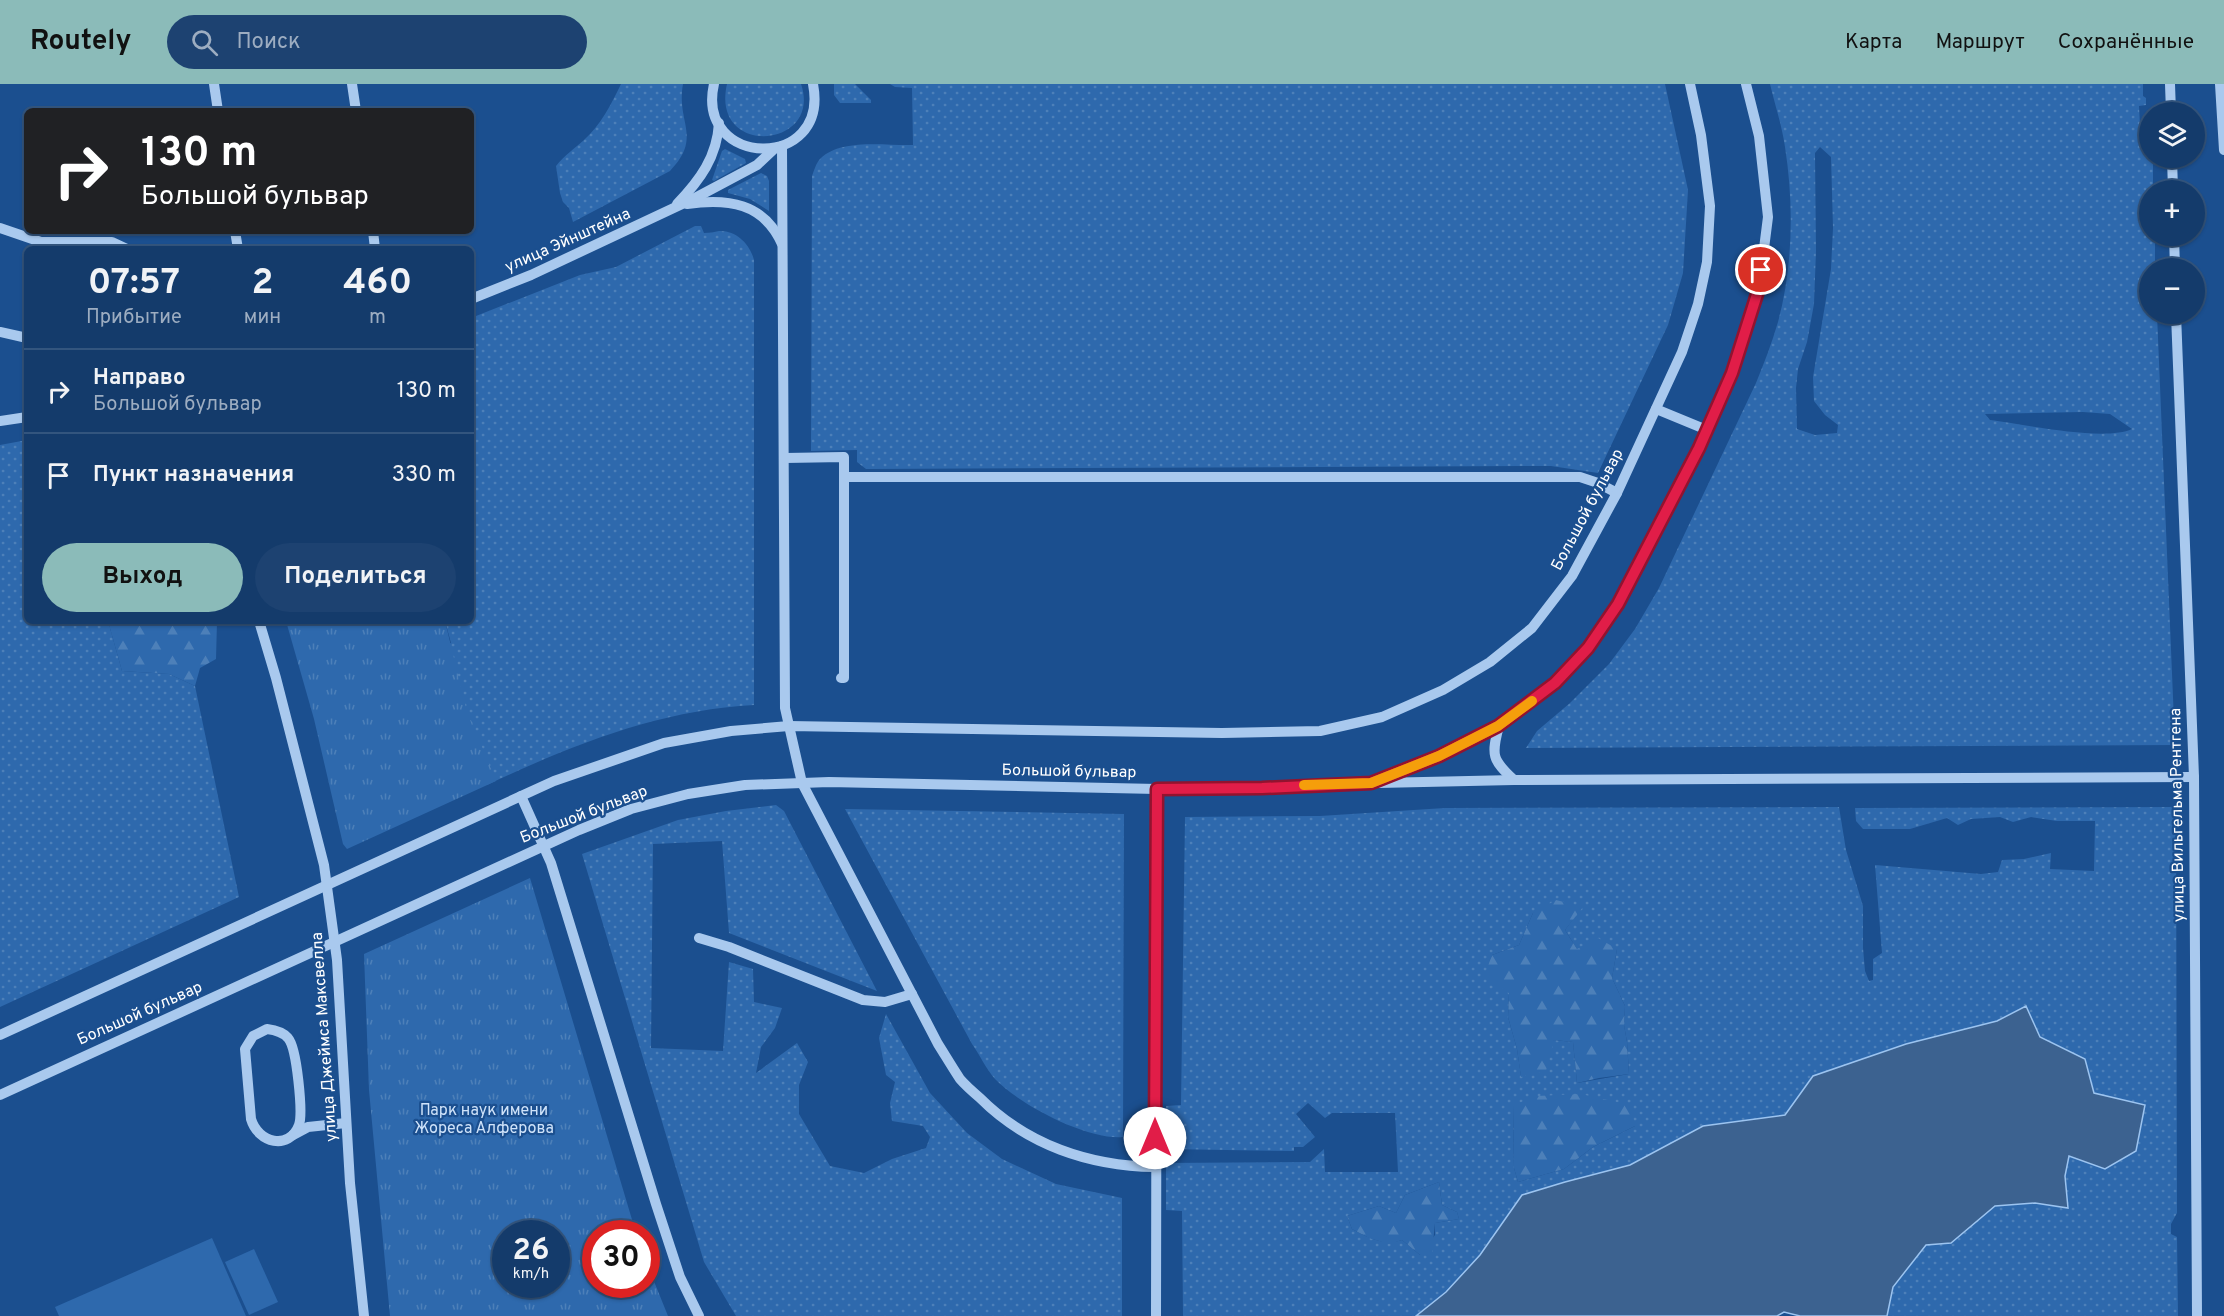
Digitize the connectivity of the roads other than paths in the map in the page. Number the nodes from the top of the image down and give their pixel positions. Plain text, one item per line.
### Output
1 (214, 84) edge
2 (352, 84) edge
3 (714, 84) edge
4 (822, 84) edge
5 (1690, 84) edge
6 (1746, 84) edge
7 (2170, 84) edge
8 (2220, 84) edge
9 (814, 89) edge
10 (2171, 102) edge
11 (218, 108) edge
12 (356, 108) edge
13 (718, 123) junction
14 (778, 147) junction
15 (2224, 150) edge
16 (675, 206) junction
17 (0, 228) edge
18 (121, 246) edge
19 (784, 248) junction
20 (474, 298) edge
21 (2176, 324) edge
22 (0, 332) edge
23 (24, 337) edge
24 (1656, 409) junction
25 (24, 417) edge
26 (0, 421) edge
27 (1707, 430) junction
28 (785, 458) junction
29 (844, 477) junction
30 (1617, 493) junction
31 (259, 624) edge
32 (842, 678) dead end
33 (789, 726) junction
34 (1498, 726) junction
35 (2194, 777) junction
36 (1514, 780) junction
37 (802, 783) junction
38 (1371, 783) junction
39 (1157, 789) junction
40 (521, 795) junction
41 (544, 846) junction
42 (326, 886) junction
43 (699, 938) dead end
44 (335, 943) junction
45 (912, 994) junction
46 (0, 1035) edge
47 (0, 1095) edge
48 (346, 1122) junction
49 (292, 1135) junction
50 (1155, 1167) junction
51 (364, 1316) edge
52 (699, 1316) edge
53 (1156, 1316) edge
54 (2197, 1316) edge

1 - 11 street
2 - 12 street
3 - 13 street
4 - 9 street, улица Эйнштейна
5 - 24 street, Большой бульвар
6 - 27 street, Большой бульвар
7 - 10 street
8 - 15 street
9 - 14 street, улица Эйнштейна
13 - 14 street
13 - 16 street
14 - 16 street, улица Эйнштейна
14 - 19 street
16 - 19 street
16 - 20 street, улица Эйнштейна
17 - 18 street
19 - 28 street
21 - 35 street, улица Вильгельма Рентгена
22 - 23 street
24 - 27 street
24 - 30 street, Большой бульвар
25 - 26 street
27 - 34 street, Большой бульвар
28 - 29 street
28 - 33 street
29 - 30 street
29 - 32 street
30 - 33 street, Большой бульвар
31 - 42 street, улица Джеймса Максвелла
33 - 37 street
33 - 40 street, Большой бульвар
34 - 36 street
34 - 38 street, Большой бульвар
35 - 36 street
35 - 54 street, улица Вильгельма Рентгена
36 - 38 street
37 - 39 street, Большой бульвар
37 - 41 street, Большой бульвар
37 - 45 street
38 - 39 street, Большой бульвар
39 - 50 street
40 - 41 street
40 - 42 street, Большой бульвар
41 - 44 street, Большой бульвар
41 - 52 street
42 - 44 street, улица Джеймса Максвелла
42 - 46 street, Большой бульвар
43 - 45 street
44 - 47 street, Большой бульвар
44 - 48 street, улица Джеймса Максвелла
45 - 50 street
48 - 49 street
48 - 51 street, улица Джеймса Максвелла
49 - 49 street
50 - 53 street

